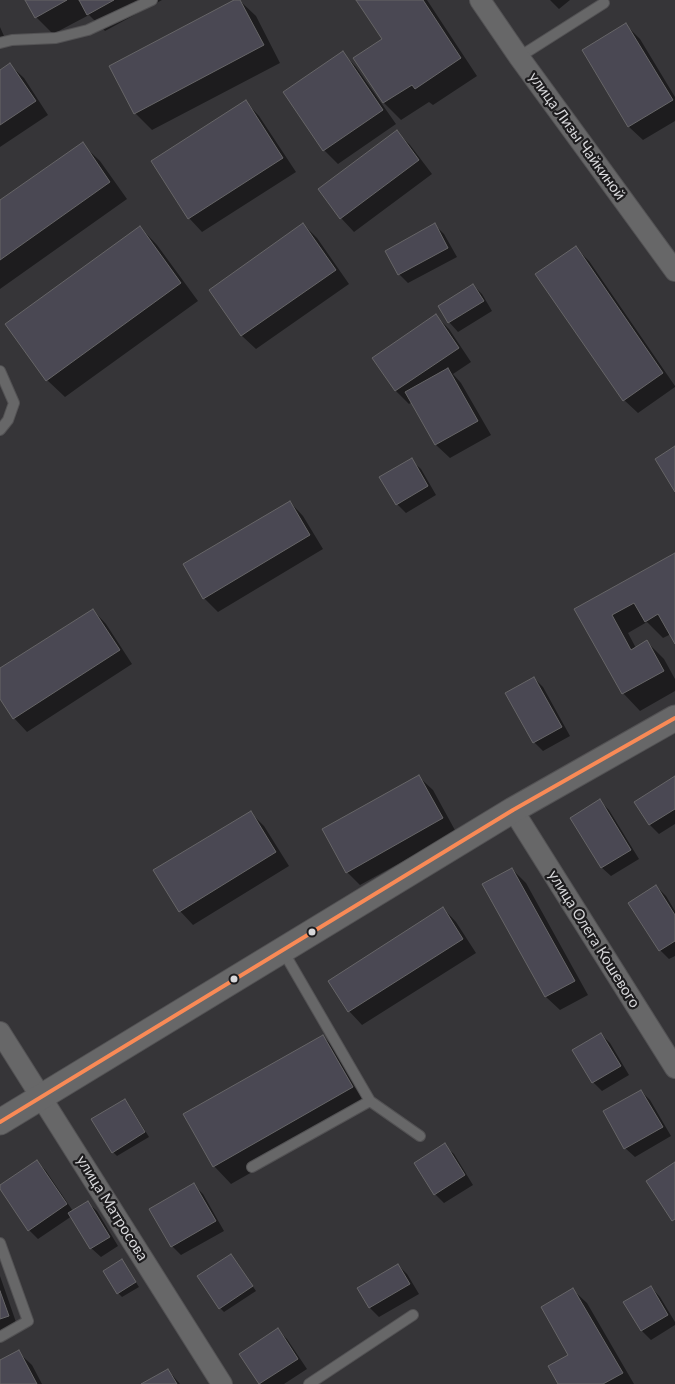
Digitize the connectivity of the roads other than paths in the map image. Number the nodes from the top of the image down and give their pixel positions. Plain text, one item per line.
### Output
1 (152, 0) edge
2 (480, 0) edge
3 (604, 3) dead end
4 (0, 43) edge
5 (519, 57) junction
6 (675, 271) edge
7 (0, 371) edge
8 (0, 430) edge
9 (675, 718) edge
10 (513, 810) junction
11 (283, 951) junction
12 (0, 1032) edge
13 (675, 1068) edge
14 (42, 1096) junction
15 (370, 1101) junction
16 (0, 1122) edge
17 (420, 1136) dead end
18 (252, 1167) dead end
19 (0, 1243) edge
20 (413, 1315) dead end
21 (0, 1337) edge
22 (222, 1384) edge
23 (309, 1384) edge

1 - 4 lane
2 - 5 street, улица Лизы Чайкиной
3 - 5 lane
5 - 6 street, улица Лизы Чайкиной
7 - 8 lane
9 - 10 street
10 - 11 street
10 - 13 street, улица Олега Кошевого
11 - 14 street
11 - 15 lane
12 - 14 street, улица Матросова
14 - 16 street
14 - 22 street, улица Матросова
15 - 17 lane
15 - 18 lane
19 - 21 lane
20 - 23 lane

